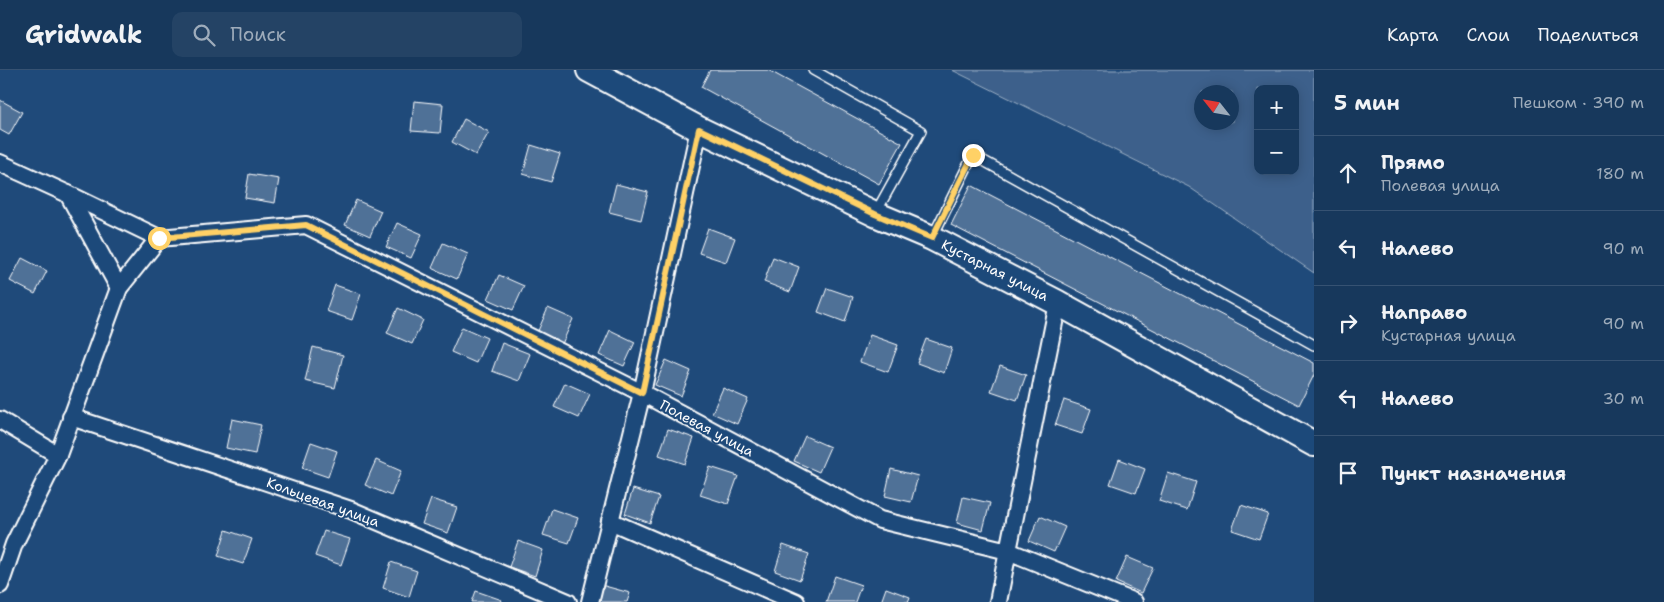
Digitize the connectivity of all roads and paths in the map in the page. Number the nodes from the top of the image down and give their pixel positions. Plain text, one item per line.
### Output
1 (589, 70) edge
2 (813, 70) edge
3 (699, 129) junction
4 (0, 163) edge
5 (68, 194) junction
6 (875, 214) junction
7 (159, 238) junction
8 (932, 238) junction
9 (119, 288) junction
10 (1058, 303) junction
11 (1314, 345) edge
12 (642, 393) junction
13 (72, 417) junction
14 (0, 420) edge
15 (1312, 439) edge
16 (58, 455) junction
17 (610, 521) junction
18 (1008, 551) junction
19 (0, 585) edge
20 (568, 602) edge
21 (590, 602) edge
22 (796, 602) edge
23 (998, 602) edge
24 (1134, 602) edge

1 - 3 main road, Кустарная улица
2 - 6 lane
3 - 6 main road, Кустарная улица
3 - 12 street
4 - 5 street
5 - 7 street
5 - 9 street
6 - 8 main road, Кустарная улица
7 - 9 street
7 - 12 street, Полевая улица
8 - 10 main road, Кустарная улица
8 - 11 lane
9 - 13 street
10 - 15 main road, Кустарная улица
10 - 18 street
12 - 17 street
12 - 18 street, Полевая улица
13 - 16 street
13 - 20 street, Кольцевая улица
14 - 16 street
16 - 19 street
17 - 21 street
17 - 22 street
18 - 23 street
18 - 24 street, Полевая улица

